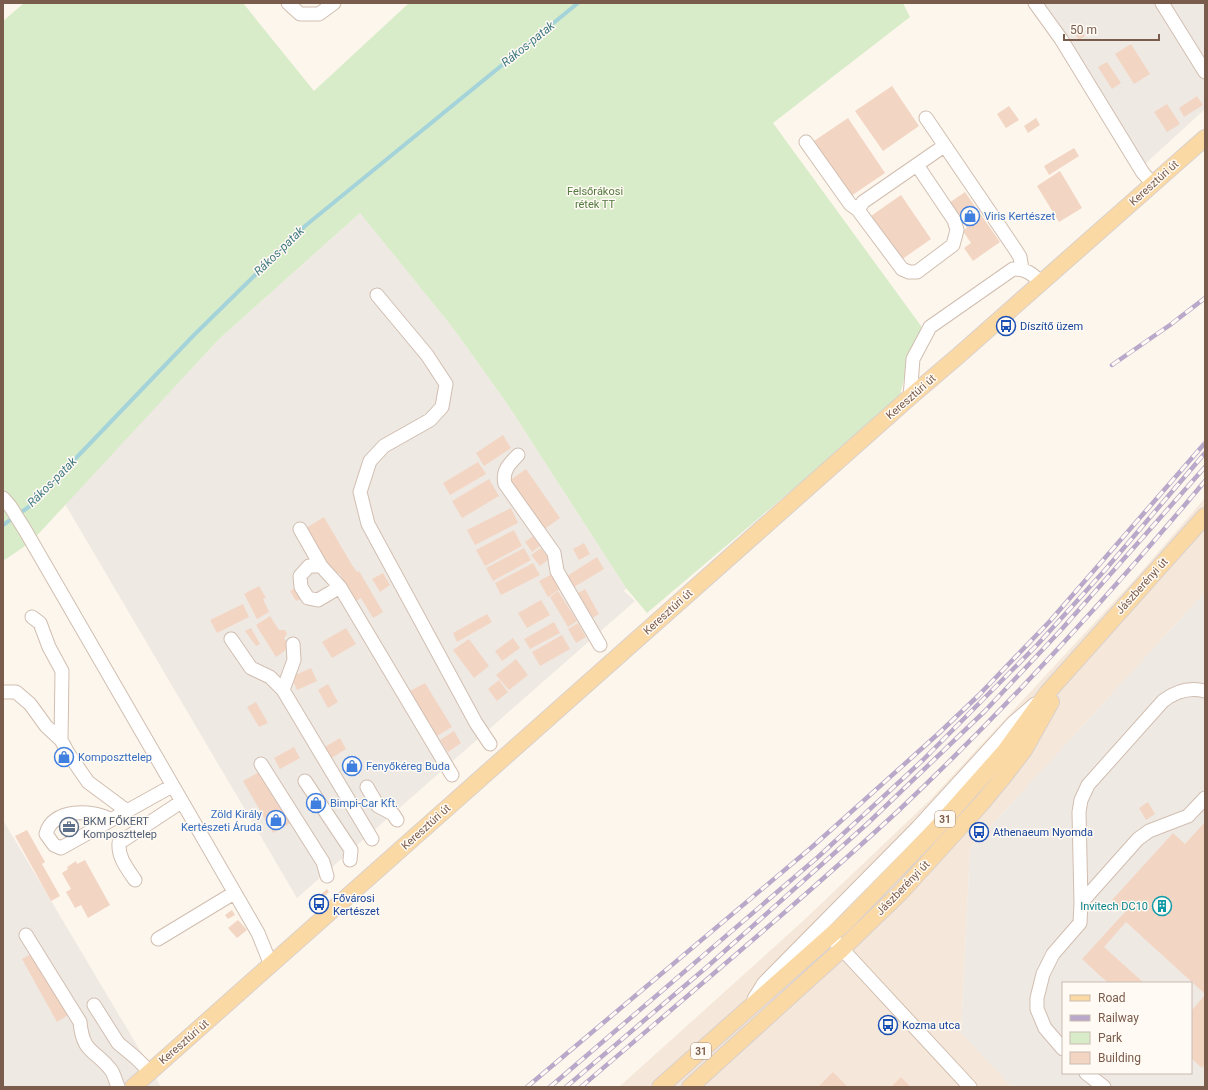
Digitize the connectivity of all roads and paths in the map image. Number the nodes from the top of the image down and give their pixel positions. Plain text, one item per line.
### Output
1 (288, 3) edge
2 (334, 3) edge
3 (1036, 3) edge
4 (1162, 3) edge
5 (1205, 72) edge
6 (926, 118) dead end
7 (1205, 138) edge
8 (806, 142) dead end
9 (944, 146) junction
10 (917, 165) junction
11 (1153, 184) junction
12 (858, 210) junction
13 (1022, 269) junction
14 (1041, 283) junction
15 (377, 295) dead end
16 (910, 397) junction
17 (518, 455) dead end
18 (7, 502) edge
19 (1205, 516) edge
20 (300, 528) dead end
21 (320, 566) junction
22 (340, 587) junction
23 (32, 617) dead end
24 (231, 639) dead end
25 (293, 644) dead end
26 (600, 645) dead end
27 (1078, 657) junction
28 (283, 690) junction
29 (1205, 691) edge
30 (3, 692) edge
31 (1048, 692) junction
32 (61, 740) junction
33 (490, 744) dead end
34 (261, 764) dead end
35 (452, 775) dead end
36 (305, 781) dead end
37 (172, 786) junction
38 (367, 787) dead end
39 (1205, 798) edge
40 (181, 802) junction
41 (126, 811) junction
42 (110, 820) dead end
43 (397, 820) dead end
44 (372, 839) dead end
45 (350, 860) dead end
46 (327, 876) dead end
47 (135, 880) dead end
48 (234, 893) junction
49 (1081, 903) junction
50 (26, 935) dead end
51 (830, 936) junction
52 (158, 939) dead end
53 (842, 949) junction
54 (271, 965) junction
55 (94, 1005) dead end
56 (742, 1016) junction
57 (1062, 1048) edge
58 (150, 1072) junction
59 (1087, 1074) edge
60 (118, 1087) edge
61 (133, 1087) edge
62 (660, 1087) edge
63 (690, 1087) edge
64 (970, 1087) edge
65 (1104, 1087) edge

1 - 2 street
3 - 11 street
4 - 5 street
6 - 9 street
7 - 11 main road, Keresztúri út
8 - 12 street
9 - 10 street
9 - 13 street
10 - 12 street
10 - 12 street
11 - 14 main road, Keresztúri út
13 - 14 street
13 - 16 street
14 - 16 main road, Keresztúri út
15 - 33 street
16 - 54 main road, Keresztúri út
17 - 26 street
18 - 37 street
19 - 27 main road, Jászberényi út / 31
20 - 21 street
21 - 22 street
21 - 22 street
22 - 35 street
23 - 32 street
24 - 28 street
25 - 28 street
27 - 31 main road, Jászberényi út / 31
27 - 53 main road, Jászberényi út / 31
28 - 44 street
29 - 49 street
30 - 32 street
31 - 51 main road, Jászberényi út / 31
31 - 56 street, Jászberényi út
32 - 41 street
34 - 46 street
36 - 45 street
37 - 40 street
37 - 41 street
38 - 43 street
39 - 49 street
40 - 47 street
40 - 48 street
41 - 42 street
48 - 52 street
48 - 54 street
49 - 57 street
50 - 60 street
51 - 53 street
51 - 56 main road, Jászberényi út / 31
53 - 63 main road, Jászberényi út / 31
53 - 64 street
54 - 58 main road, Keresztúri út
55 - 58 street
56 - 62 main road, Jászberényi út / 31
58 - 61 main road, Keresztúri út
59 - 65 street

